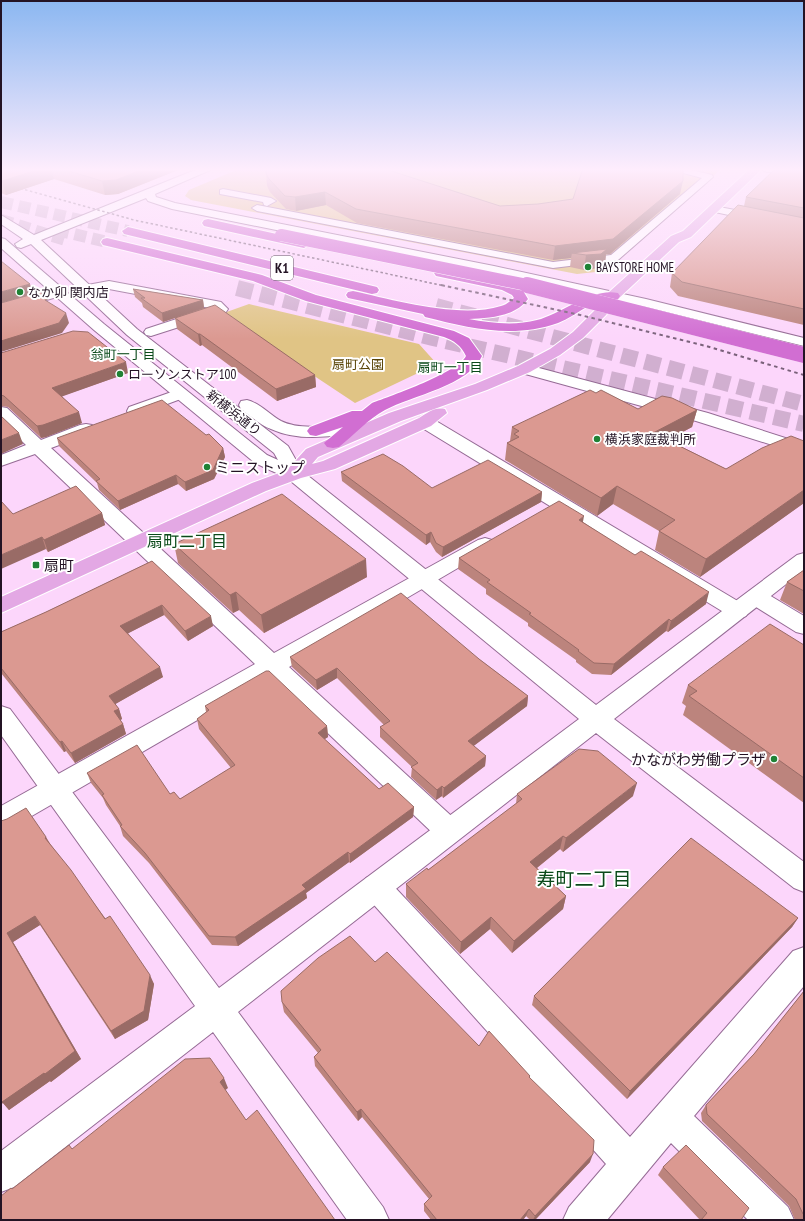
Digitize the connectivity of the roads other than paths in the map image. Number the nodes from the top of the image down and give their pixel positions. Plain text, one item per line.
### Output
1 (10, 225) edge
2 (67, 225) tunnel mouth
3 (217, 225) edge
4 (220, 225) edge
5 (239, 225) edge
6 (268, 225) edge
7 (345, 225) edge
8 (652, 225) edge
9 (683, 225) edge
10 (697, 225) edge
11 (794, 225) edge
12 (804, 227) edge
13 (128, 231) tunnel mouth
14 (281, 235) junction
15 (32, 239) junction
16 (675, 239) junction
17 (4, 248) edge
18 (93, 248) tunnel mouth
19 (199, 277) dead end
20 (59, 292) junction
21 (91, 292) junction
22 (352, 295) junction
23 (613, 296) junction
24 (436, 306) tunnel mouth
25 (1, 309) edge
26 (151, 332) junction
27 (804, 342) edge
28 (804, 355) edge
29 (524, 370) junction
30 (481, 387) junction
31 (180, 394) junction
32 (378, 407) junction
33 (1, 412) edge
34 (395, 417) junction
35 (424, 422) junction
36 (353, 427) junction
37 (316, 431) junction
38 (333, 443) junction
39 (40, 447) junction
40 (804, 450) edge
41 (1, 461) edge
42 (294, 474) junction
43 (558, 502) junction
44 (538, 514) edge
45 (503, 534) edge
46 (140, 540) junction
47 (804, 560) edge
48 (424, 579) junction
49 (747, 604) junction
50 (1, 606) edge
51 (804, 626) edge
52 (272, 665) junction
53 (1, 716) edge
54 (596, 719) junction
55 (55, 789) junction
56 (1, 820) edge
57 (449, 831) junction
58 (804, 878) edge
59 (376, 887) junction
60 (804, 962) edge
61 (215, 1010) junction
62 (670, 1117) junction
63 (630, 1164) junction
64 (1, 1174) edge
65 (370, 1220) edge
66 (582, 1220) edge
67 (775, 1220) edge

1 - 15 street, 新横浜通り
2 - 15 street
3 - 22 highway
4 - 14 highway
5 - 14 highway
6 - 23 street
7 - 8 street
9 - 16 main road
10 - 16 main road
11 - 12 street
13 - 24 highway, K1
14 - 28 highway, bridge
15 - 17 street
15 - 21 street, 新横浜通り
16 - 23 main road
17 - 20 street
18 - 19 highway
20 - 25 street
20 - 31 street
21 - 26 street
21 - 26 street
21 - 42 street, 新横浜通り
22 - 23 highway
22 - 32 highway
23 - 27 street
23 - 29 main road
26 - 37 street
29 - 30 main road
29 - 40 street
30 - 34 main road
30 - 35 main road
31 - 39 street
31 - 42 street
32 - 36 highway
32 - 37 highway
33 - 39 street
34 - 36 street
34 - 38 main road
35 - 42 main road
35 - 43 street
36 - 37 street
36 - 38 highway
38 - 42 main road
39 - 41 street
39 - 46 street
42 - 46 main road
42 - 48 street
43 - 44 street
43 - 49 street
45 - 48 street
46 - 50 main road
46 - 52 street
47 - 49 street
48 - 52 street
48 - 54 street
49 - 51 street
49 - 54 street
52 - 55 street
52 - 57 street
53 - 55 street
54 - 57 street
54 - 58 street
55 - 56 street
55 - 61 street
57 - 59 street
59 - 61 street
59 - 63 street
60 - 62 street
61 - 64 street
61 - 65 street
62 - 63 street
62 - 67 street
63 - 66 street

